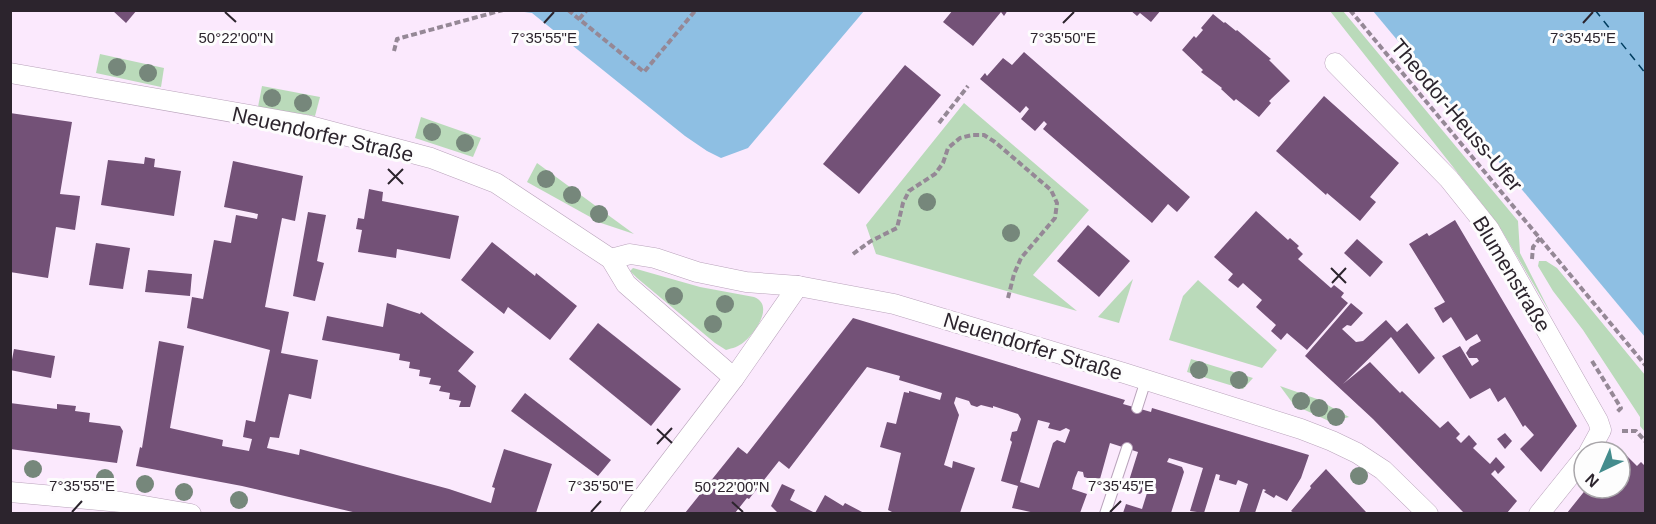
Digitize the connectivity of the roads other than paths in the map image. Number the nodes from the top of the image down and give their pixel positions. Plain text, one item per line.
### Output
1 (1335, 63) dead end
2 (10, 73) edge
3 (611, 260) junction
4 (798, 286) junction
5 (734, 378) junction
6 (1146, 380) junction
7 (1137, 408) dead end
8 (1596, 440) edge
9 (1127, 448) dead end
10 (1572, 473) edge
11 (10, 492) edge
12 (191, 513) edge
13 (630, 513) edge
14 (1105, 513) edge
15 (1428, 513) edge
16 (1539, 513) edge

1 - 8 street, Blumenstraße
2 - 3 street, Neuendorfer Straße
3 - 4 street, Neuendorfer Straße
3 - 5 street, Neuendorfer Straße
4 - 5 street
4 - 6 street, Neuendorfer Straße
5 - 13 street
6 - 7 lane
6 - 15 street, Neuendorfer Straße
9 - 14 lane
10 - 16 street
11 - 12 street

